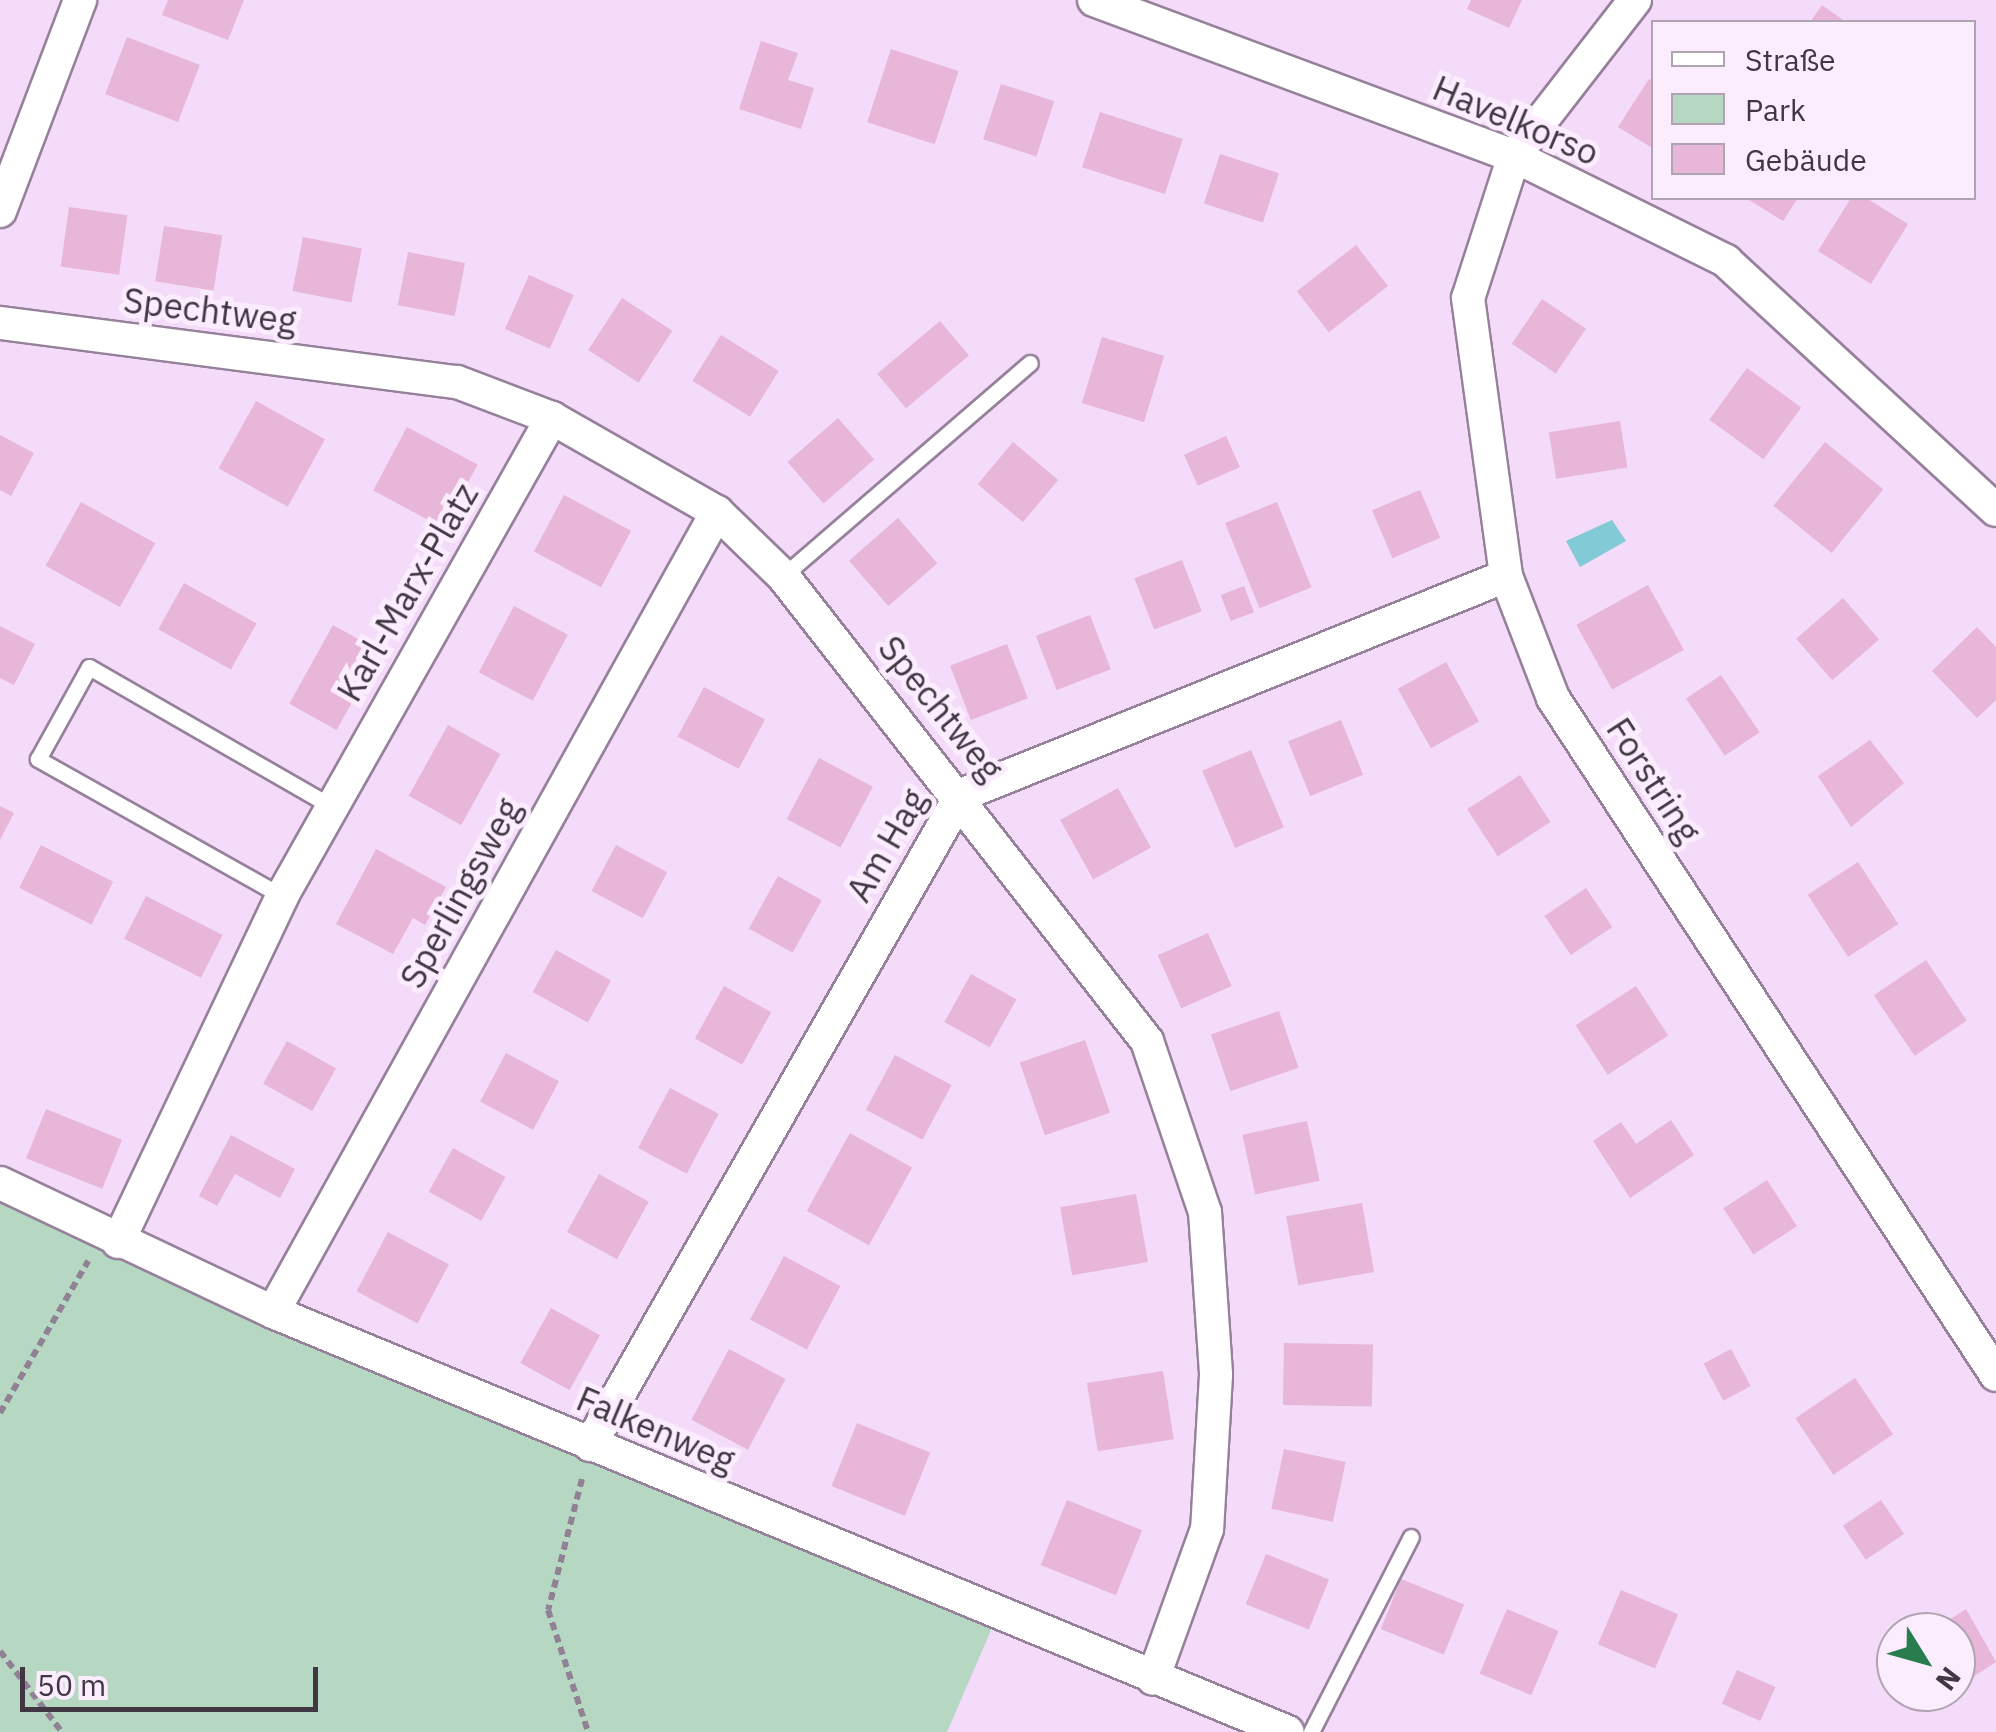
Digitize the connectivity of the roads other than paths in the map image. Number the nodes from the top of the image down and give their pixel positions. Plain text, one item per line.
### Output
1 (80, 0) edge
2 (1094, 0) edge
3 (1635, 0) edge
4 (1514, 156) junction
5 (0, 211) edge
6 (0, 322) edge
7 (1030, 364) dead end
8 (552, 418) junction
9 (1996, 510) edge
10 (717, 512) junction
11 (782, 576) junction
12 (1506, 576) junction
13 (960, 795) junction
14 (331, 806) junction
15 (282, 896) junction
16 (0, 1183) edge
17 (110, 1237) junction
18 (273, 1312) junction
19 (1996, 1374) edge
20 (590, 1446) junction
21 (1411, 1537) dead end
22 (1153, 1679) junction
23 (1288, 1732) edge
24 (1311, 1732) edge

1 - 5 street
2 - 4 street, Havelkorso
3 - 4 street, Forstring
4 - 9 street, Havelkorso
4 - 12 street, Forstring
6 - 8 street, Spechtweg
7 - 11 lane
8 - 10 street, Spechtweg
8 - 14 street, Karl-Marx-Platz
10 - 11 street, Spechtweg
10 - 18 street, Sperlingsweg
11 - 13 street, Spechtweg
12 - 13 street, Am Hag
12 - 19 street, Forstring
13 - 20 street, Am Hag
13 - 22 street, Spechtweg
14 - 15 street, Karl-Marx-Platz
14 - 15 lane
15 - 17 street, Karl-Marx-Platz
16 - 17 street, Falkenweg
17 - 18 street, Falkenweg
18 - 20 street, Falkenweg
20 - 22 street, Falkenweg
21 - 24 lane
22 - 23 street, Falkenweg

